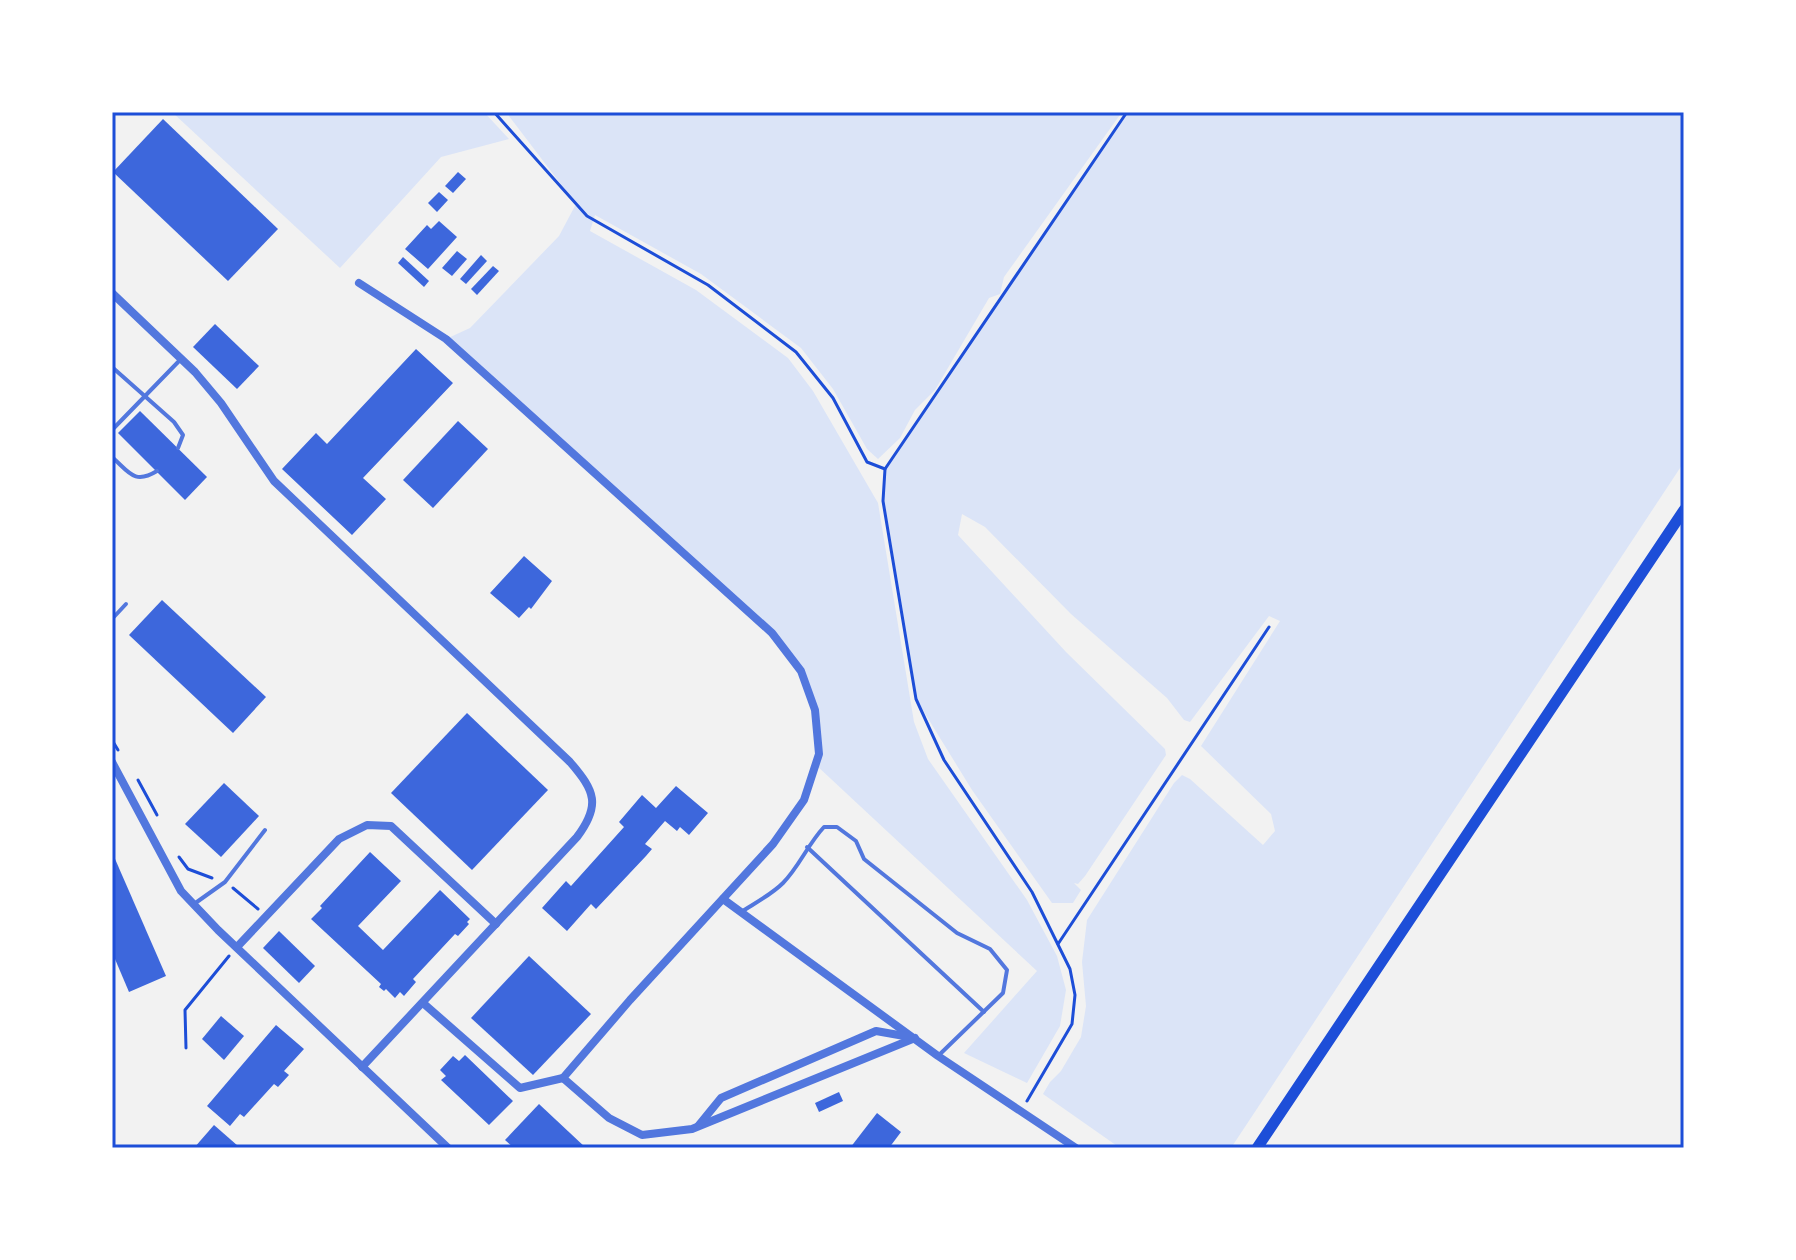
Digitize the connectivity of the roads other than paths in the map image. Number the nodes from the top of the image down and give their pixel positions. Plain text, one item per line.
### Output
1 (359, 283) dead end
2 (112, 293) edge
3 (181, 358) junction
4 (112, 367) edge
5 (146, 396) junction
6 (112, 430) edge
7 (178, 448) dead end
8 (112, 457) edge
9 (157, 471) dead end
10 (1684, 510) edge
11 (126, 604) dead end
12 (112, 619) edge
13 (112, 762) edge
14 (265, 830) dead end
15 (807, 847) junction
16 (723, 899) junction
17 (194, 904) junction
18 (741, 912) junction
19 (496, 924) junction
20 (237, 947) junction
21 (423, 1003) junction
22 (984, 1012) junction
23 (915, 1038) junction
24 (938, 1056) junction
25 (362, 1067) junction
26 (563, 1078) junction
27 (698, 1126) junction
28 (448, 1148) edge
29 (1076, 1148) edge
30 (1257, 1148) edge

1 - 16 street
2 - 3 street
3 - 5 lane
3 - 19 street
4 - 5 lane
5 - 6 lane
5 - 7 lane
8 - 9 lane
10 - 30 main road
11 - 12 lane
13 - 17 street
14 - 17 lane
15 - 18 lane
15 - 22 lane
15 - 22 lane
16 - 18 street
16 - 26 street
17 - 20 street
18 - 23 street
19 - 20 street
19 - 21 street
20 - 25 street
21 - 25 street
21 - 26 street
22 - 24 lane
23 - 24 street
23 - 27 street
23 - 27 street
24 - 29 street
25 - 28 street
26 - 27 street

